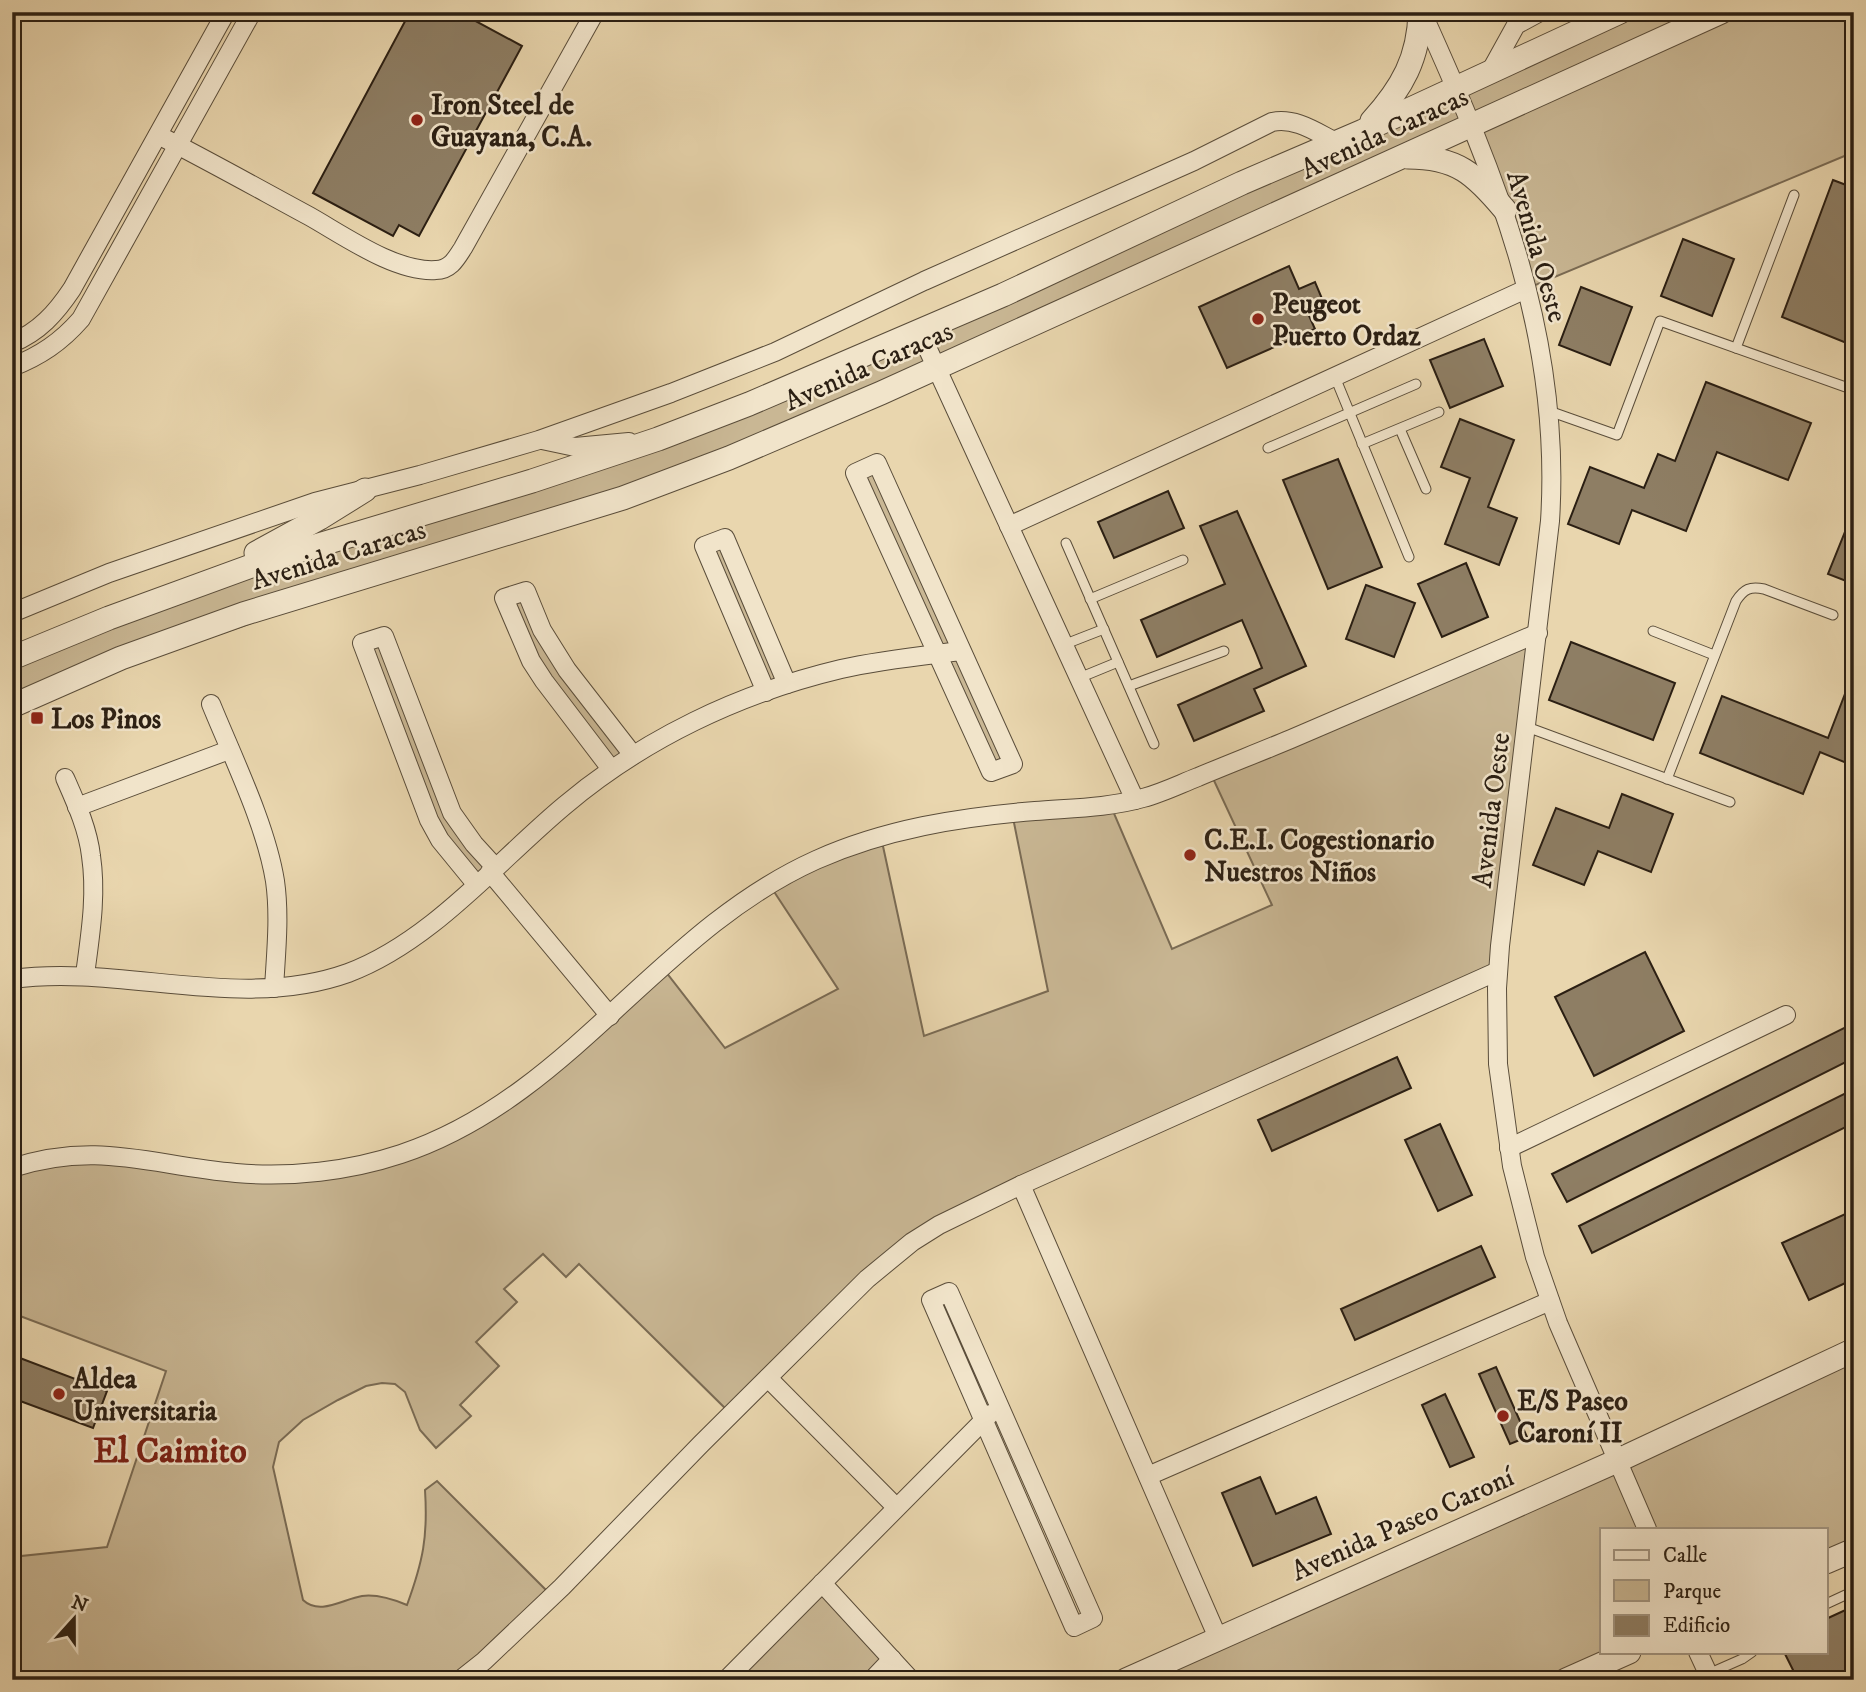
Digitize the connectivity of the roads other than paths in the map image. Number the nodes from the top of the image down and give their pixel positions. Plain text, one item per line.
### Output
1 (226, 12) edge
2 (252, 12) edge
3 (595, 12) edge
4 (1421, 12) edge
5 (1541, 12) edge
6 (1620, 12) edge
7 (1721, 12) edge
8 (1490, 72) junction
9 (1456, 87) junction
10 (1472, 125) junction
11 (1363, 131) junction
12 (158, 135) junction
13 (1336, 142) junction
14 (179, 145) junction
15 (1402, 157) junction
16 (1794, 195) dead end
17 (1504, 210) junction
18 (1526, 289) junction
19 (920, 332) junction
20 (12, 343) edge
21 (1736, 348) junction
22 (12, 368) edge
23 (937, 368) junction
24 (1335, 377) junction
25 (1416, 384) dead end
26 (1854, 390) edge
27 (1549, 411) junction
28 (1439, 412) dead end
29 (1349, 413) junction
30 (1400, 429) junction
31 (657, 439) junction
32 (539, 440) junction
33 (1362, 444) junction
34 (1268, 447) dead end
35 (365, 489) junction
36 (1426, 489) dead end
37 (1009, 526) junction
38 (1066, 543) dead end
39 (1409, 557) dead end
40 (1183, 560) dead end
41 (194, 588) junction
42 (1090, 599) junction
43 (12, 613) edge
44 (1833, 615) dead end
45 (1104, 629) junction
46 (1653, 631) dead end
47 (1538, 633) junction
48 (1063, 645) junction
49 (961, 651) junction
50 (1224, 651) dead end
51 (938, 654) junction
52 (1714, 656) junction
53 (12, 658) edge
54 (1118, 662) junction
55 (1079, 678) junction
56 (787, 684) junction
57 (1129, 686) junction
58 (766, 692) junction
59 (211, 704) dead end
60 (12, 706) edge
61 (1527, 727) junction
62 (1154, 744) dead end
63 (229, 750) junction
64 (633, 755) junction
65 (611, 769) junction
66 (65, 778) dead end
67 (1667, 779) junction
68 (1135, 800) junction
69 (1730, 802) dead end
70 (77, 807) junction
71 (493, 869) junction
72 (476, 884) junction
73 (1498, 971) junction
74 (85, 975) junction
75 (12, 979) edge
76 (274, 988) junction
77 (1786, 1015) dead end
78 (610, 1016) junction
79 (1509, 1149) junction
80 (12, 1168) edge
81 (1021, 1185) junction
82 (1550, 1301) junction
83 (1854, 1350) edge
84 (768, 1378) junction
85 (998, 1405) junction
86 (984, 1420) junction
87 (1619, 1460) junction
88 (1148, 1476) junction
89 (896, 1507) junction
90 (1647, 1528) edge
91 (1854, 1550) edge
92 (1828, 1561) edge
93 (821, 1583) junction
94 (1854, 1591) edge
95 (1828, 1603) edge
96 (1218, 1638) junction
97 (1624, 1654) edge
98 (1699, 1654) edge
99 (1750, 1654) edge
100 (892, 1659) junction
101 (1709, 1677) edge
102 (460, 1680) edge
103 (726, 1680) edge
104 (872, 1680) edge
105 (911, 1680) edge
106 (1126, 1680) edge
107 (1566, 1680) edge

1 - 12 street
2 - 14 street
3 - 14 street
4 - 9 street, Avenida Oeste
4 - 11 street
5 - 8 street
6 - 8 street, Avenida Caracas
7 - 10 street, Avenida Caracas
8 - 9 street, Avenida Caracas
9 - 10 street, Avenida Oeste
9 - 11 street, Avenida Caracas
10 - 15 street, Avenida Caracas
10 - 17 street, Avenida Oeste
11 - 13 street, Avenida Caracas
12 - 14 street
12 - 20 street
13 - 19 street, Avenida Caracas
13 - 32 street
14 - 22 street
15 - 17 street
15 - 23 street, Avenida Caracas
16 - 21 lane
17 - 18 street, Avenida Oeste
18 - 24 street
18 - 27 street, Avenida Oeste
19 - 23 street
19 - 31 street, Avenida Caracas
21 - 26 lane
21 - 27 lane
23 - 37 street
23 - 60 street, Avenida Caracas
24 - 29 lane
24 - 37 street
25 - 29 lane
27 - 47 street, Avenida Oeste
28 - 30 lane
29 - 33 lane
29 - 34 lane
30 - 33 lane
30 - 36 lane
31 - 32 street
31 - 41 street, Avenida Caracas
32 - 35 street
33 - 39 lane
35 - 41 street
35 - 43 street
37 - 48 street
38 - 42 lane
40 - 42 lane
41 - 53 street, Avenida Caracas
42 - 45 lane
44 - 52 lane
45 - 48 lane
45 - 54 lane
46 - 52 lane
47 - 61 street, Avenida Oeste
47 - 68 street
48 - 55 street
49 - 51 street
49 - 51 street
49 - 51 street
50 - 57 lane
51 - 56 street
52 - 67 lane
54 - 55 lane
54 - 57 lane
55 - 68 street
56 - 58 street
56 - 58 street
57 - 62 lane
58 - 64 street
59 - 63 street
61 - 67 lane
61 - 73 street, Avenida Oeste
63 - 70 street
63 - 76 street
64 - 65 street
64 - 65 street
65 - 71 street
66 - 70 street
67 - 69 lane
68 - 78 street
70 - 74 street
71 - 72 street
71 - 72 street
71 - 78 street
72 - 76 street
73 - 79 street, Avenida Oeste
73 - 81 street
74 - 75 street
74 - 76 street
77 - 79 street
78 - 80 street
79 - 82 street, Avenida Oeste
81 - 84 street
81 - 88 street
82 - 87 street, Avenida Oeste
82 - 88 street
83 - 87 street, Avenida Paseo Caroní
84 - 89 street
84 - 102 street
85 - 86 street
85 - 86 street
85 - 86 street
86 - 89 street
87 - 90 street, Avenida Oeste
87 - 96 street, Avenida Paseo Caroní
88 - 96 street
89 - 93 street
91 - 92 street
93 - 100 street
93 - 103 street
94 - 95 lane
96 - 106 street, Avenida Paseo Caroní
97 - 107 street
98 - 101 street
99 - 101 lane
100 - 104 street
100 - 105 street

